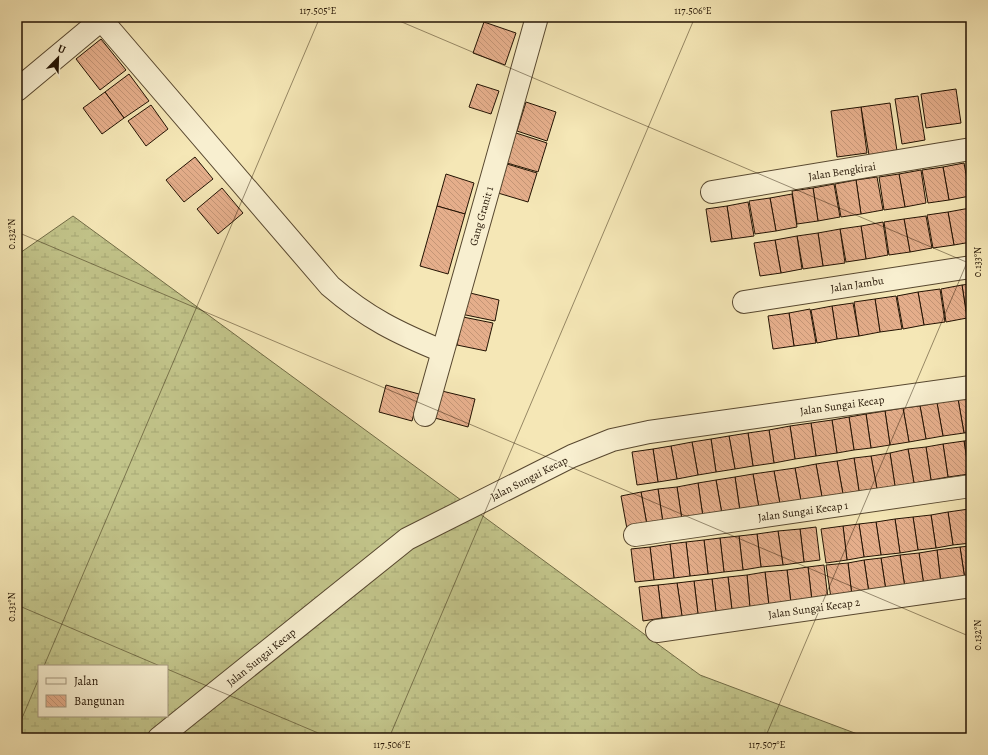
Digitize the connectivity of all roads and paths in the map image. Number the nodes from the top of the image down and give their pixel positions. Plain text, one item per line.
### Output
1 (537, 17) edge
2 (100, 18) edge
3 (17, 90) edge
4 (971, 149) edge
5 (712, 192) dead end
6 (971, 267) edge
7 (744, 302) dead end
8 (442, 350) junction
9 (971, 386) edge
10 (425, 415) dead end
11 (971, 486) edge
12 (635, 535) dead end
13 (971, 586) edge
14 (657, 631) dead end
15 (159, 738) edge

1 - 8 street, Gang Granit 1
2 - 3 street
2 - 8 street
4 - 5 street, Jalan Bengkirai
6 - 7 street, Jalan Jambu
8 - 10 street, Gang Granit 1
9 - 15 street, Jalan Sungai Kecap
11 - 12 street, Jalan Sungai Kecap 1
13 - 14 street, Jalan Sungai Kecap 2

